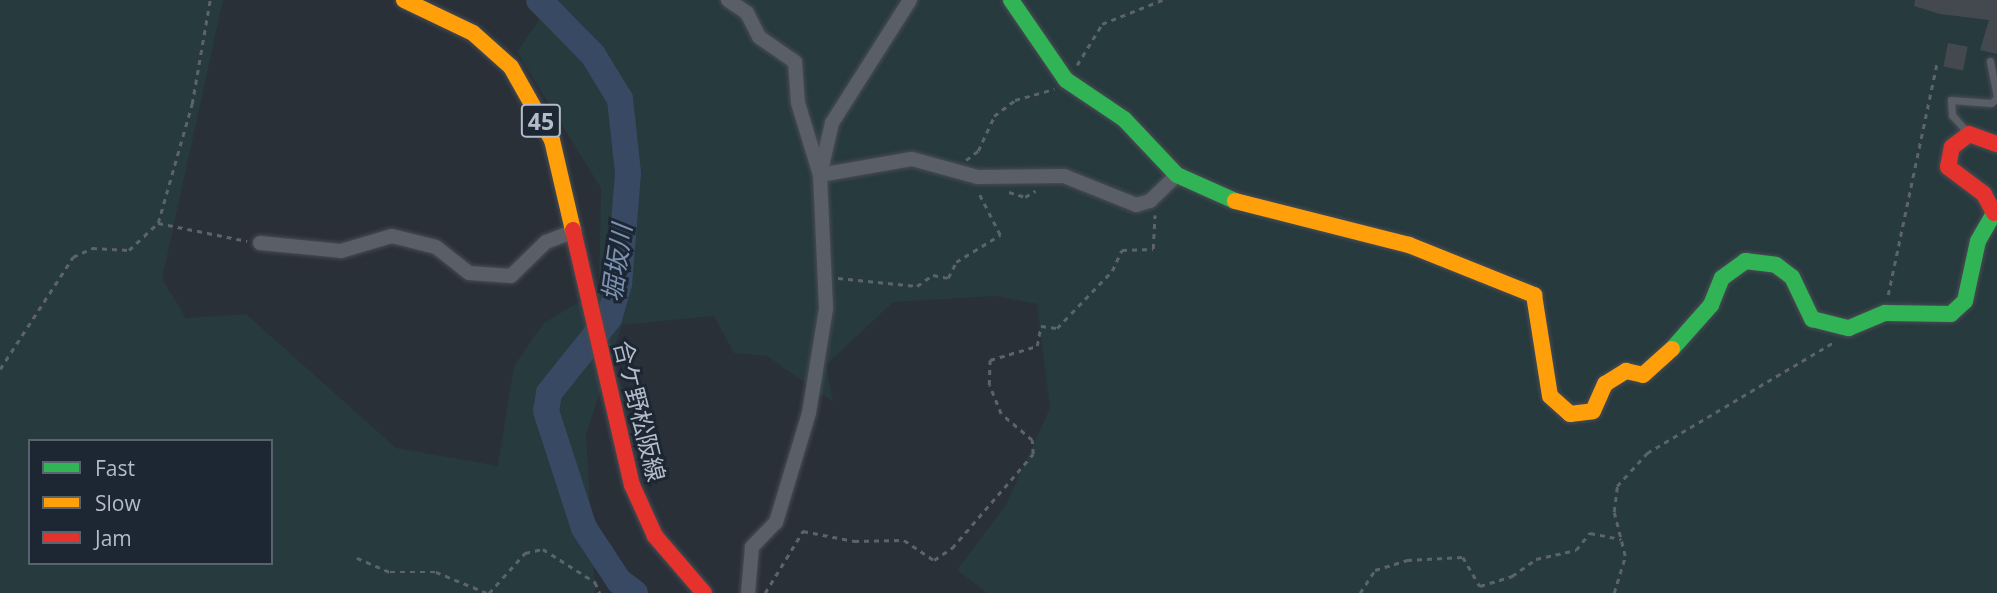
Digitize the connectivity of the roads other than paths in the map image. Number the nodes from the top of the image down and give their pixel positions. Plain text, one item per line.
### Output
1 (404, 0) edge
2 (728, 0) edge
3 (911, 0) edge
4 (1011, 0) edge
5 (1990, 61) dead end
6 (1997, 97) edge
7 (1969, 134) junction
8 (1997, 144) edge
9 (820, 175) junction
10 (1177, 175) junction
11 (575, 231) junction
12 (260, 243) road end
13 (704, 593) edge
14 (748, 593) edge

1 - 11 street, 合ケ野松阪線 / 45
2 - 9 street
3 - 9 street
4 - 10 street
5 - 6 lane
6 - 7 lane
7 - 8 street
7 - 10 street
9 - 10 street
9 - 14 street
11 - 12 street
11 - 13 street, 合ケ野松阪線 / 45

